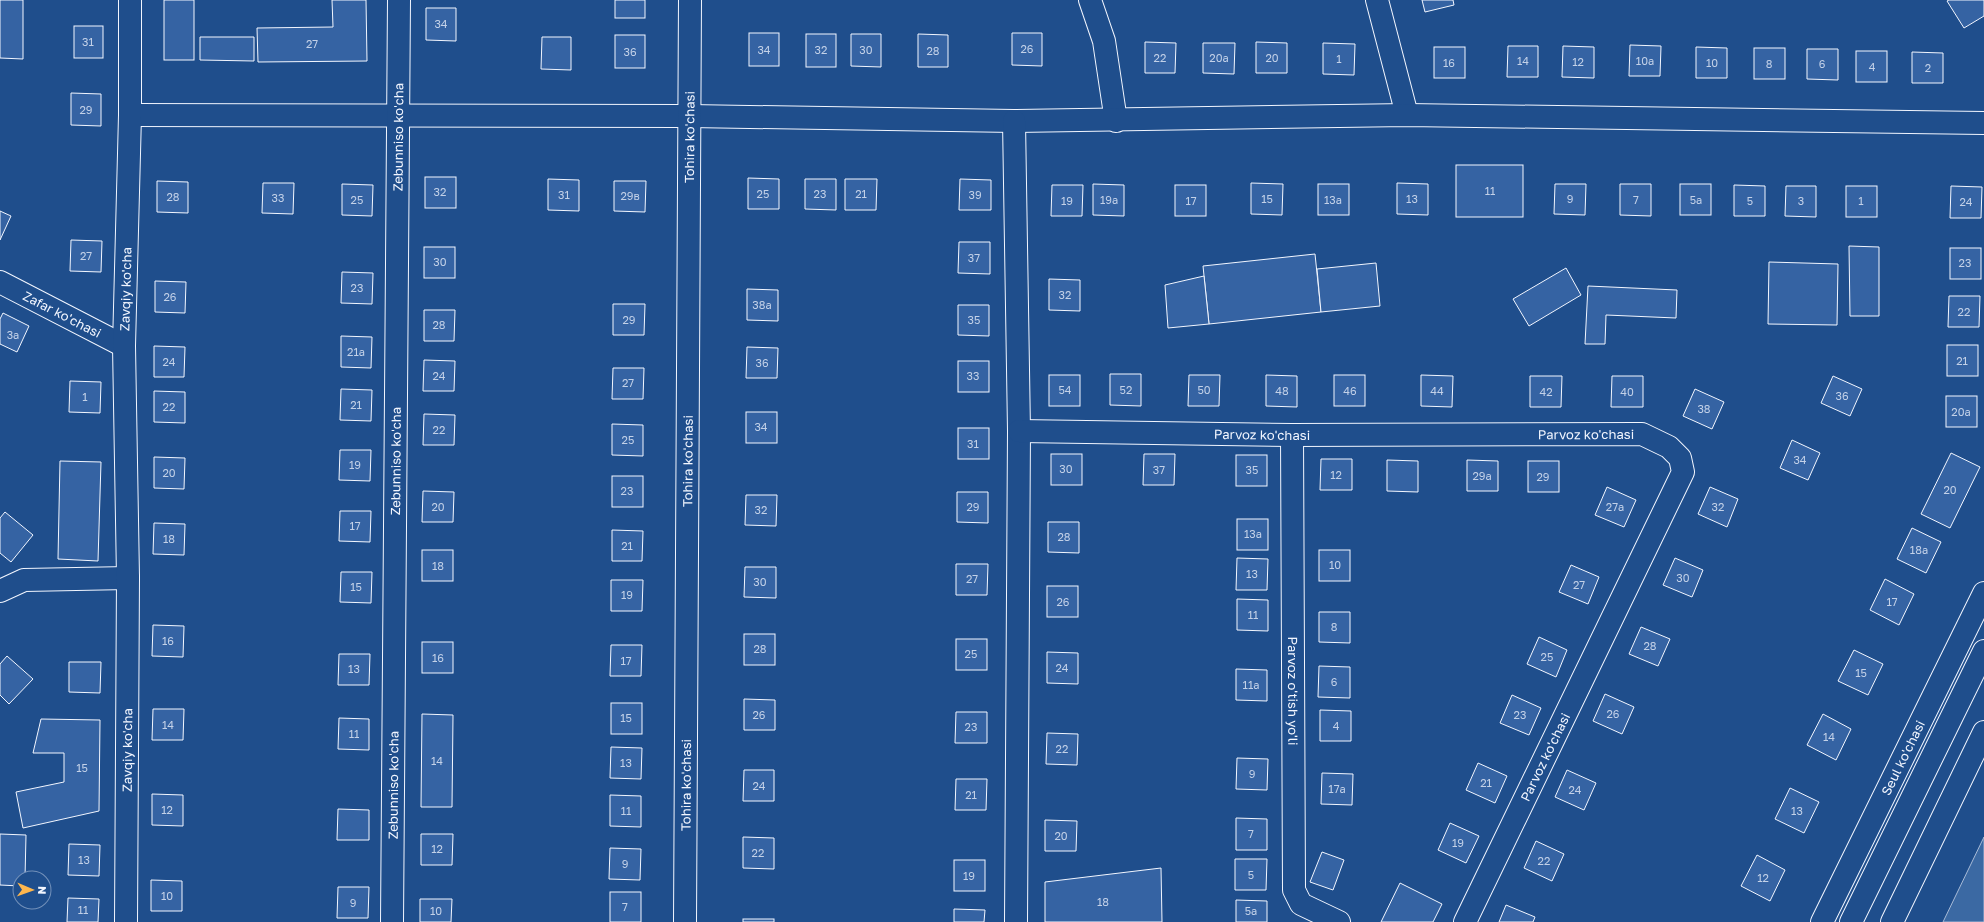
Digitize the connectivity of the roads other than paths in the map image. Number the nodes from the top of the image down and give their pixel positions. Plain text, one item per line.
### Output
1 (130, 0) edge
2 (399, 0) edge
3 (690, 0) edge
4 (1090, 0) edge
5 (1377, 0) edge
6 (130, 115) junction
7 (1407, 115) junction
8 (399, 116) junction
9 (690, 116) junction
10 (1014, 121) junction
11 (1116, 121) junction
12 (1984, 123) edge
13 (0, 282) edge
14 (124, 346) junction
15 (1019, 431) junction
16 (1292, 434) junction
17 (128, 578) junction
18 (0, 591) edge
19 (1984, 593) edge
20 (1984, 651) edge
21 (1984, 732) edge
22 (126, 922) edge
23 (392, 922) edge
24 (685, 922) edge
25 (1016, 922) edge
26 (1339, 922) edge
27 (1465, 922) edge
28 (1822, 922) edge
29 (1851, 922) edge
30 (1892, 922) edge

1 - 6 street, Zavqiy ko'cha
2 - 8 street, Zebunniso ko'cha
3 - 9 street, Tohira ko'chasi
4 - 11 street
5 - 7 street
6 - 8 street
6 - 14 street, Zavqiy ko'cha
7 - 11 street
7 - 12 street
8 - 9 street
8 - 23 street, Zebunniso ko'cha
9 - 10 street
9 - 24 street, Tohira ko'chasi
10 - 11 street
10 - 15 street
13 - 14 street, Zafar ko'chasi
14 - 17 street, Zavqiy ko'cha
15 - 16 street, Parvoz ko'chasi
15 - 25 street
16 - 26 street, Parvoz o'tish yo'li
16 - 27 street, Parvoz ko'chasi
17 - 18 street
17 - 22 street, Zavqiy ko'cha
19 - 28 street, Seul ko'chasi
20 - 29 street, Seul ko'chasi
21 - 30 street

